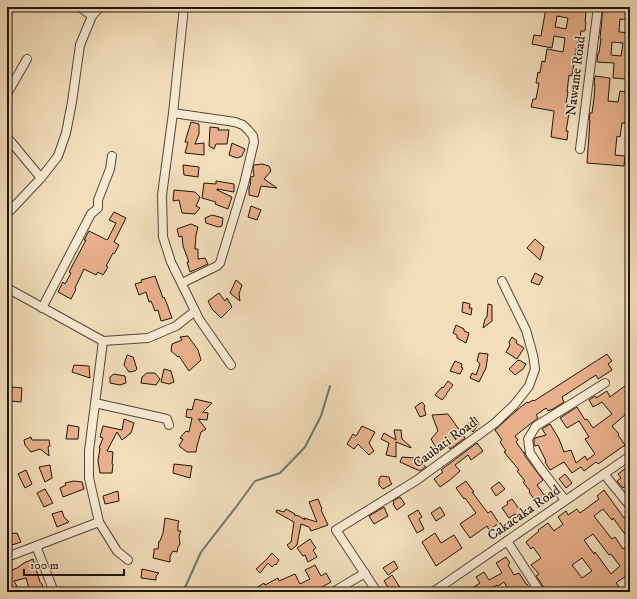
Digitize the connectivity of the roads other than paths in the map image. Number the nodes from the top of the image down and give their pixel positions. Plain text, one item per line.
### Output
1 (80, 7) edge
2 (100, 7) edge
3 (184, 7) edge
4 (598, 7) edge
5 (92, 16) junction
6 (27, 59) dead end
7 (7, 94) edge
8 (173, 113) junction
9 (7, 137) edge
10 (580, 149) dead end
11 (112, 156) dead end
12 (41, 178) junction
13 (7, 214) edge
14 (502, 281) dead end
15 (182, 283) junction
16 (7, 288) edge
17 (42, 308) junction
18 (195, 311) junction
19 (103, 341) junction
20 (231, 365) dead end
21 (605, 383) dead end
22 (95, 403) junction
23 (169, 425) dead end
24 (630, 456) edge
25 (604, 474) junction
26 (565, 500) junction
27 (630, 506) edge
28 (99, 522) junction
29 (507, 541) junction
30 (36, 546) junction
31 (7, 557) edge
32 (128, 560) dead end
33 (365, 573) junction
34 (54, 592) edge
35 (333, 592) edge
36 (377, 592) edge
37 (433, 592) edge
38 (540, 592) edge

1 - 5 street
2 - 5 street
3 - 8 street
4 - 10 street, Nawame Road
5 - 12 street
6 - 7 street
8 - 15 street
8 - 15 street
9 - 12 street
11 - 17 street
12 - 13 street
14 - 33 street, Caubati Road
15 - 18 street
16 - 17 street
17 - 19 street
18 - 19 street
18 - 20 street
19 - 22 street
21 - 26 street
22 - 23 street
22 - 28 street
24 - 25 street, Cakacaka Road
25 - 26 street, Cakacaka Road
25 - 27 street
26 - 29 street, Cakacaka Road
28 - 30 street
28 - 32 street
29 - 37 street, Cakacaka Road
29 - 38 street
30 - 31 street
30 - 34 street
33 - 35 street
33 - 36 street, Caubati Road

